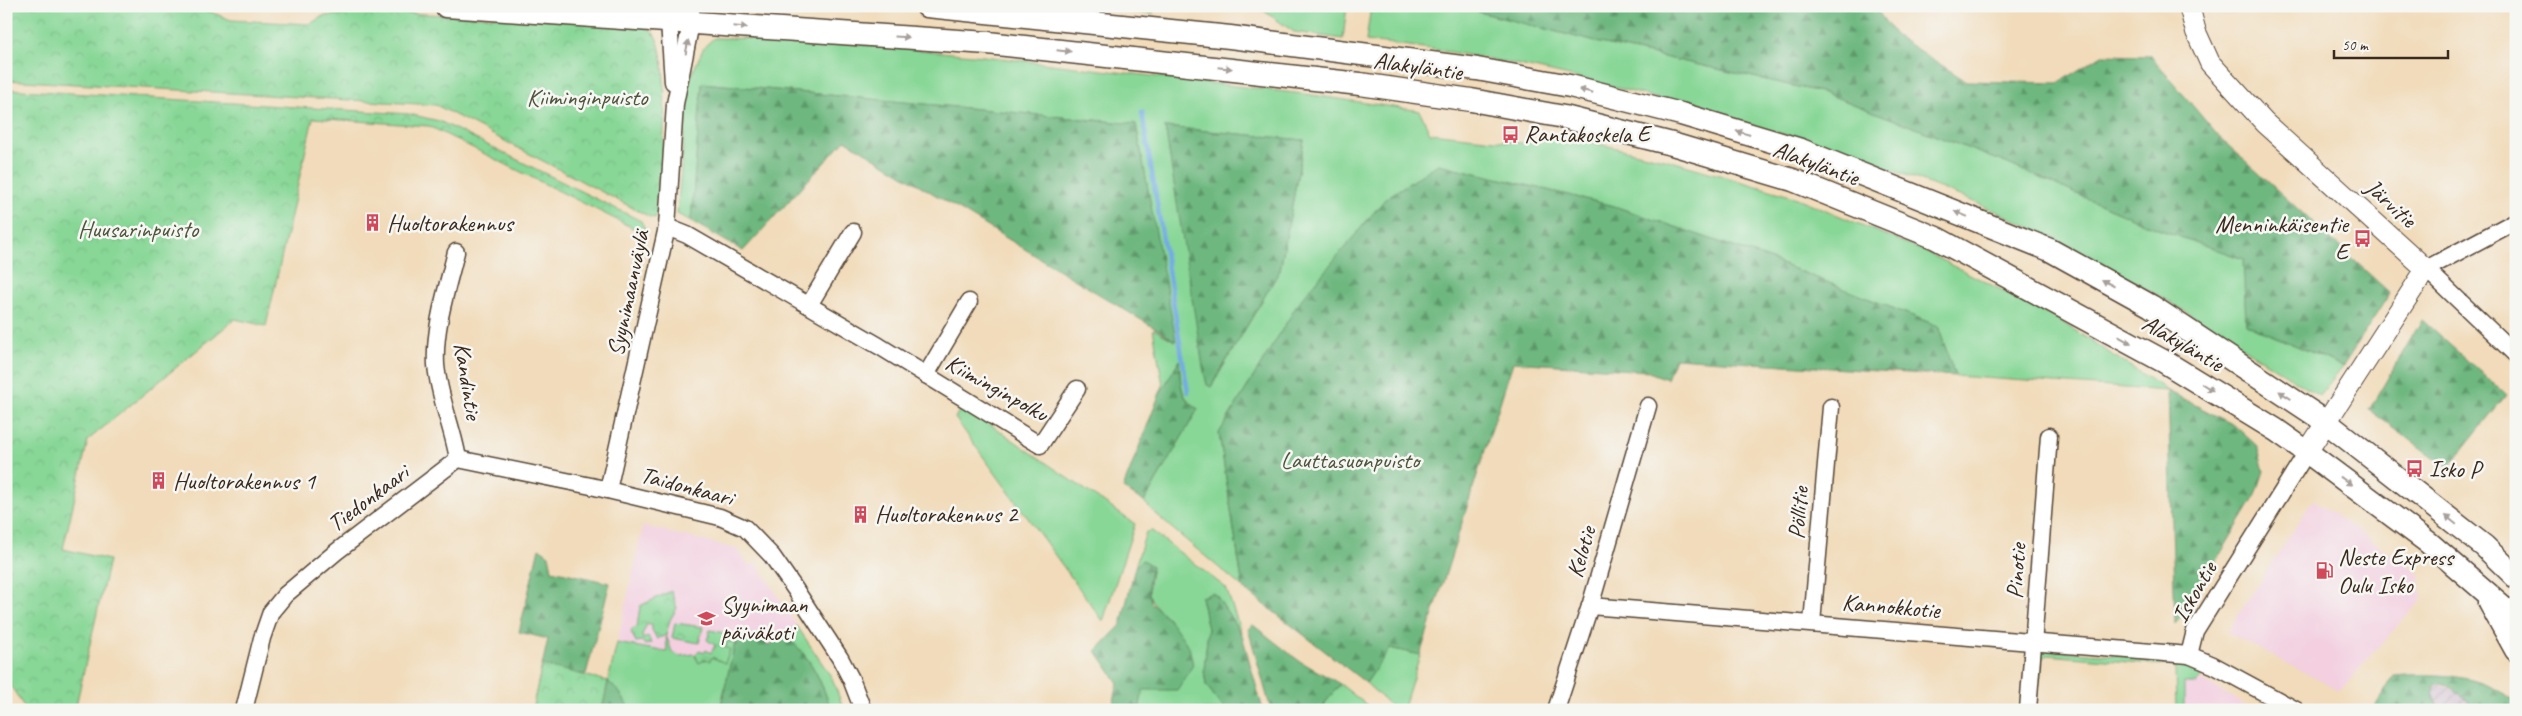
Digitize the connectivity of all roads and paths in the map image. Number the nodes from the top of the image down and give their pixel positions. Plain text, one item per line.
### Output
1 (446, 6) edge
2 (927, 6) edge
3 (2189, 6) edge
4 (669, 14) edge
5 (691, 15) edge
6 (675, 104) junction
7 (2516, 221) edge
8 (667, 227) junction
9 (853, 232) dead end
10 (456, 252) dead end
11 (2426, 269) junction
12 (969, 302) dead end
13 (809, 306) junction
14 (2516, 355) edge
15 (926, 375) junction
16 (1077, 389) dead end
17 (1648, 406) dead end
18 (1831, 407) dead end
19 (2326, 422) junction
20 (2049, 436) dead end
21 (2307, 452) junction
22 (458, 460) junction
23 (608, 490) junction
24 (2516, 577) edge
25 (2482, 589) junction
26 (1590, 606) junction
27 (2516, 618) edge
28 (1812, 623) junction
29 (2034, 642) junction
30 (2516, 650) edge
31 (2189, 655) junction
32 (244, 710) edge
33 (863, 710) edge
34 (1556, 710) edge
35 (2028, 710) edge
36 (2296, 710) edge

1 - 4 main road, Alakyläntie
19 -> 2 main road, Alakyläntie
3 - 11 street, Järvitie
4 - 5 main road, Alakyläntie
4 - 6 street, Syynimaanväylä
6 -> 5 street, Syynimaanväylä
5 -> 21 main road, Alakyläntie
6 - 8 street, Syynimaanväylä
7 - 11 street
8 - 13 street, Kiiminginpolku
8 - 23 street, Syynimaanväylä
9 - 13 street
10 - 22 street, Kandintie
11 - 14 street
11 - 19 street
12 - 15 street, Kiiminginpolku
13 - 15 street, Kiiminginpolku
15 - 16 street, Kiiminginpolku
17 - 26 street, Kelotie
18 - 28 street, Pöllitie
19 - 21 street
24 -> 19 main road, Alakyläntie
20 - 29 street, Pinotie
21 -> 25 main road, Alakyläntie
21 - 31 street, Iskontie
22 - 23 street
22 - 32 street, Tiedonkaari
23 - 33 street, Taidonkaari
25 - 27 main road, Alakyläntie
25 - 30 main road
26 - 28 street, Kannokkotie
26 - 34 street, Kelotie
28 - 29 street, Kannokkotie
29 - 31 street, Kannokkotie
29 - 35 street, Pinotie
31 - 36 street, Iskontie

